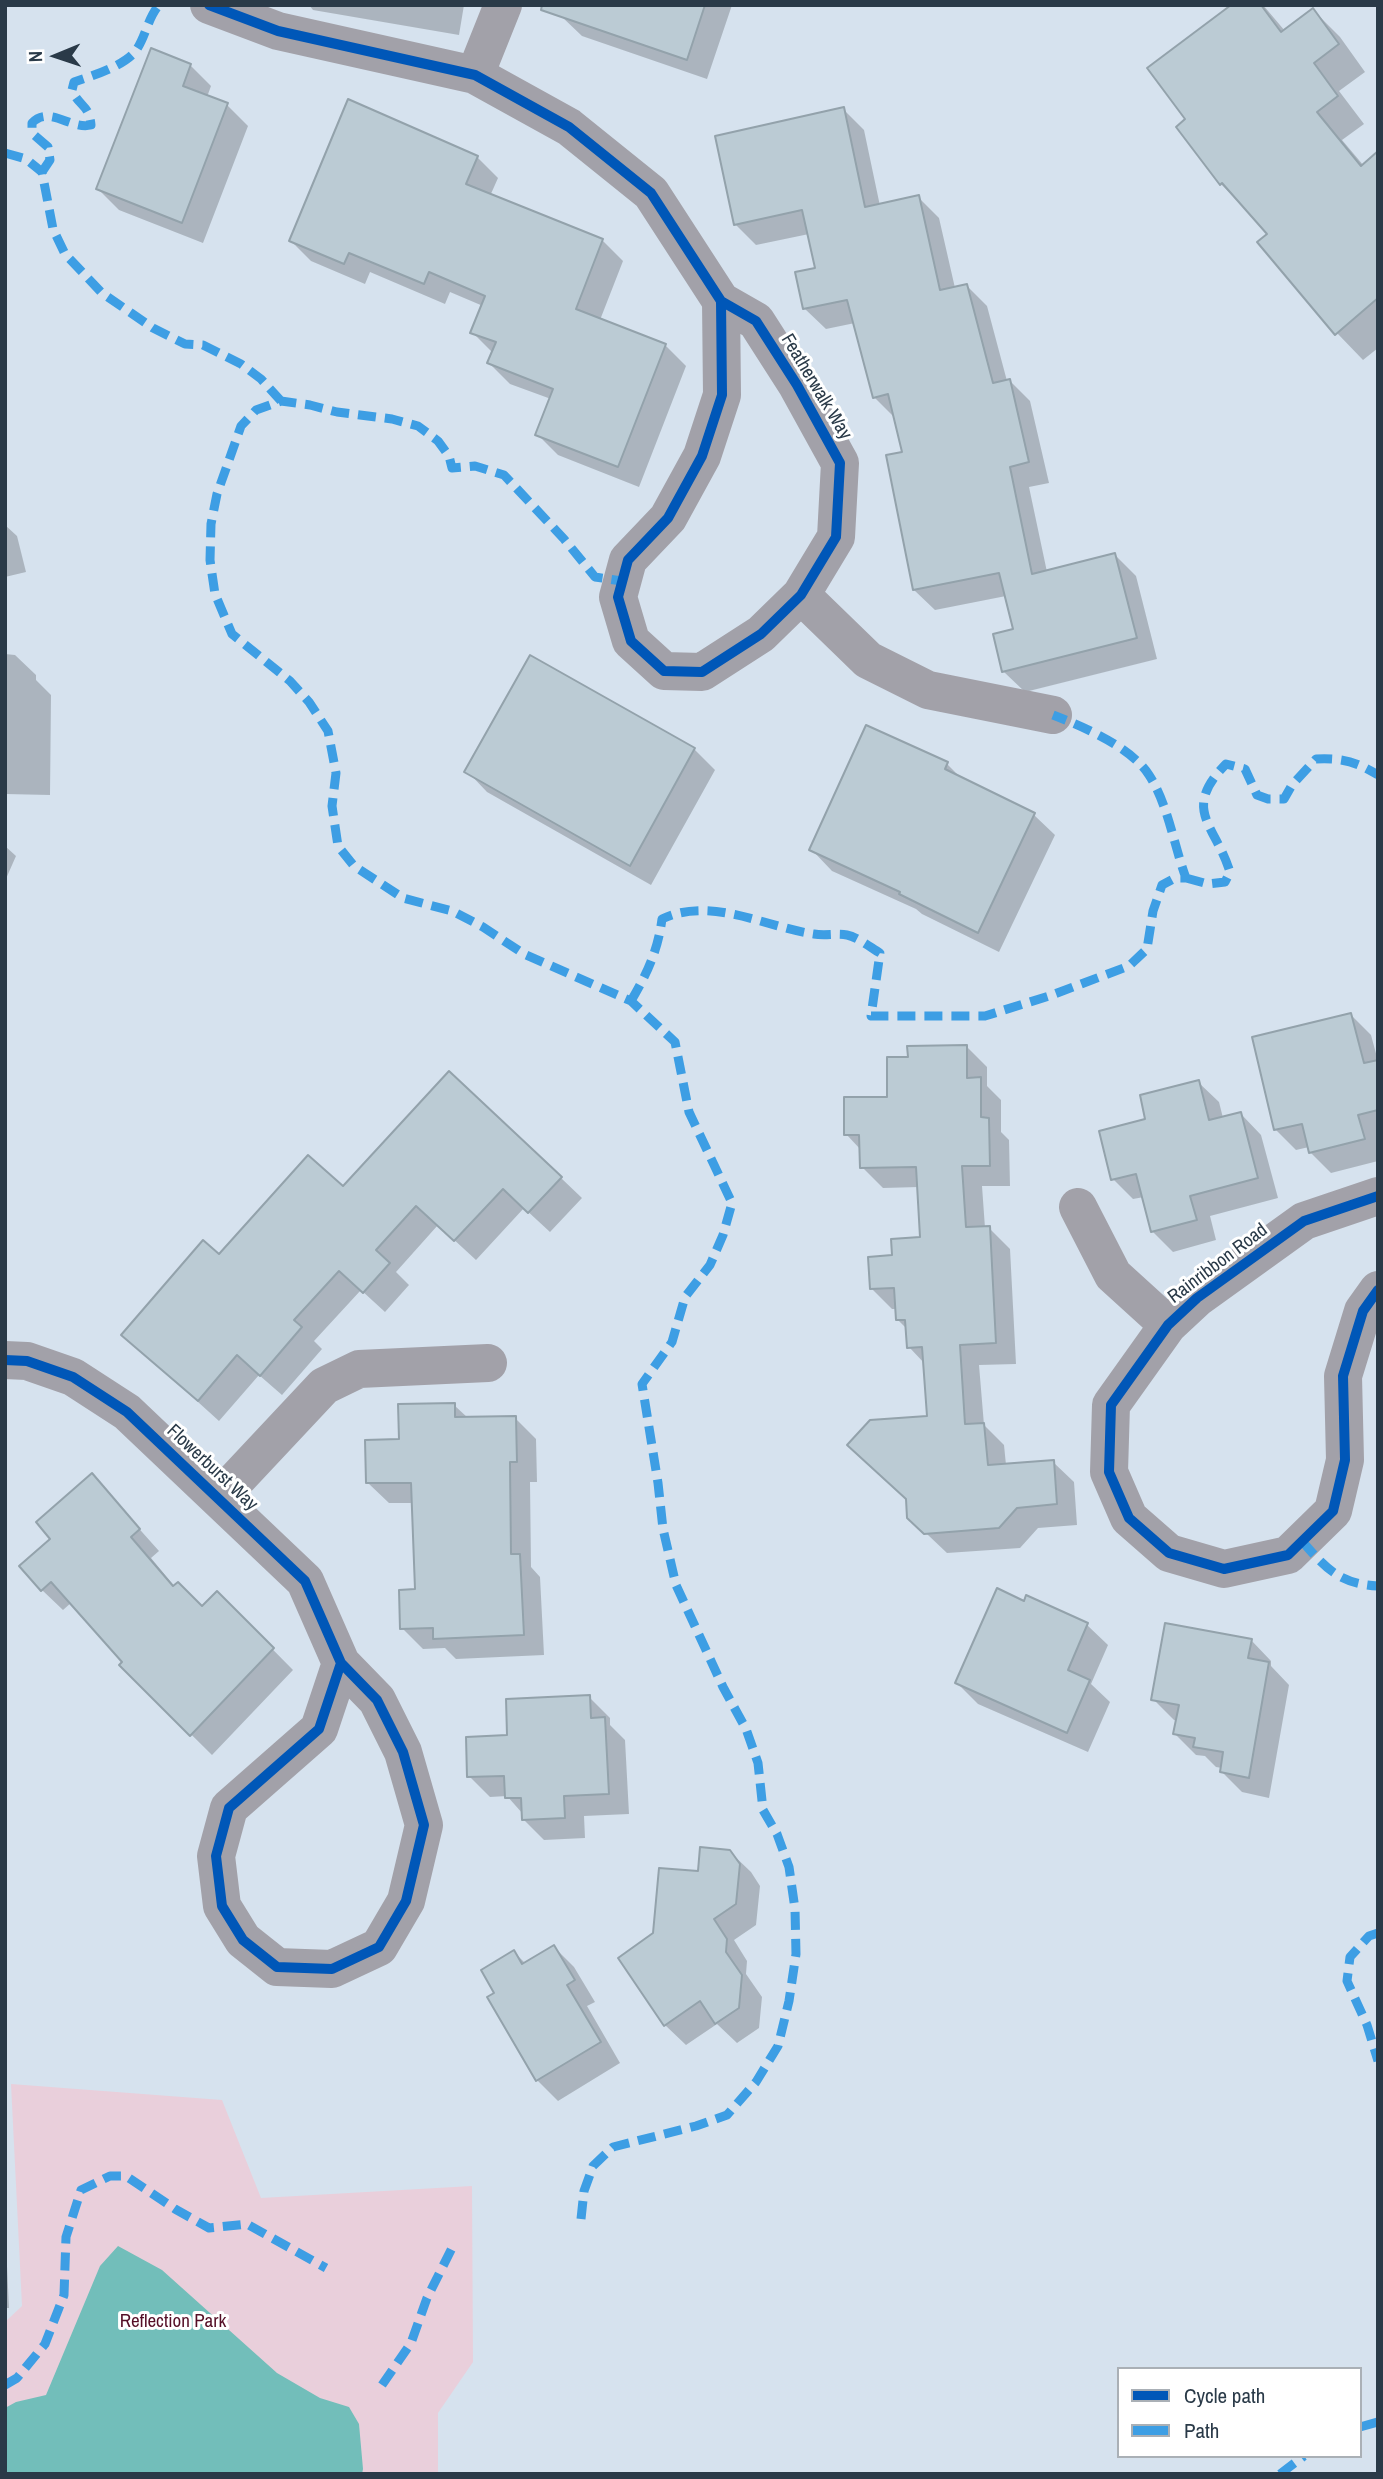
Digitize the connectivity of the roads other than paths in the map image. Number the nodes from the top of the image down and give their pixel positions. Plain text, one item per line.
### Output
1 (209, 5) edge
2 (503, 5) edge
3 (475, 75) junction
4 (721, 302) junction
5 (801, 595) junction
6 (1053, 715) dead end
7 (1378, 1196) edge
8 (1078, 1207) dead end
9 (1378, 1290) edge
10 (1168, 1325) junction
11 (5, 1360) edge
12 (488, 1363) dead end
13 (219, 1498) junction
14 (341, 1663) junction

1 - 3 street, Featherwalk Way
2 - 3 street
3 - 4 street, Featherwalk Way
4 - 5 street, Featherwalk Way
4 - 5 street, Featherwalk Way
5 - 6 street
7 - 10 street, Rainribbon Road
8 - 10 street, Rainribbon Road
9 - 10 street, Rainribbon Road
11 - 13 street, Flowerburst Way
12 - 13 street, Flowerburst Way
13 - 14 street, Flowerburst Way
14 - 14 street, Flowerburst Way

